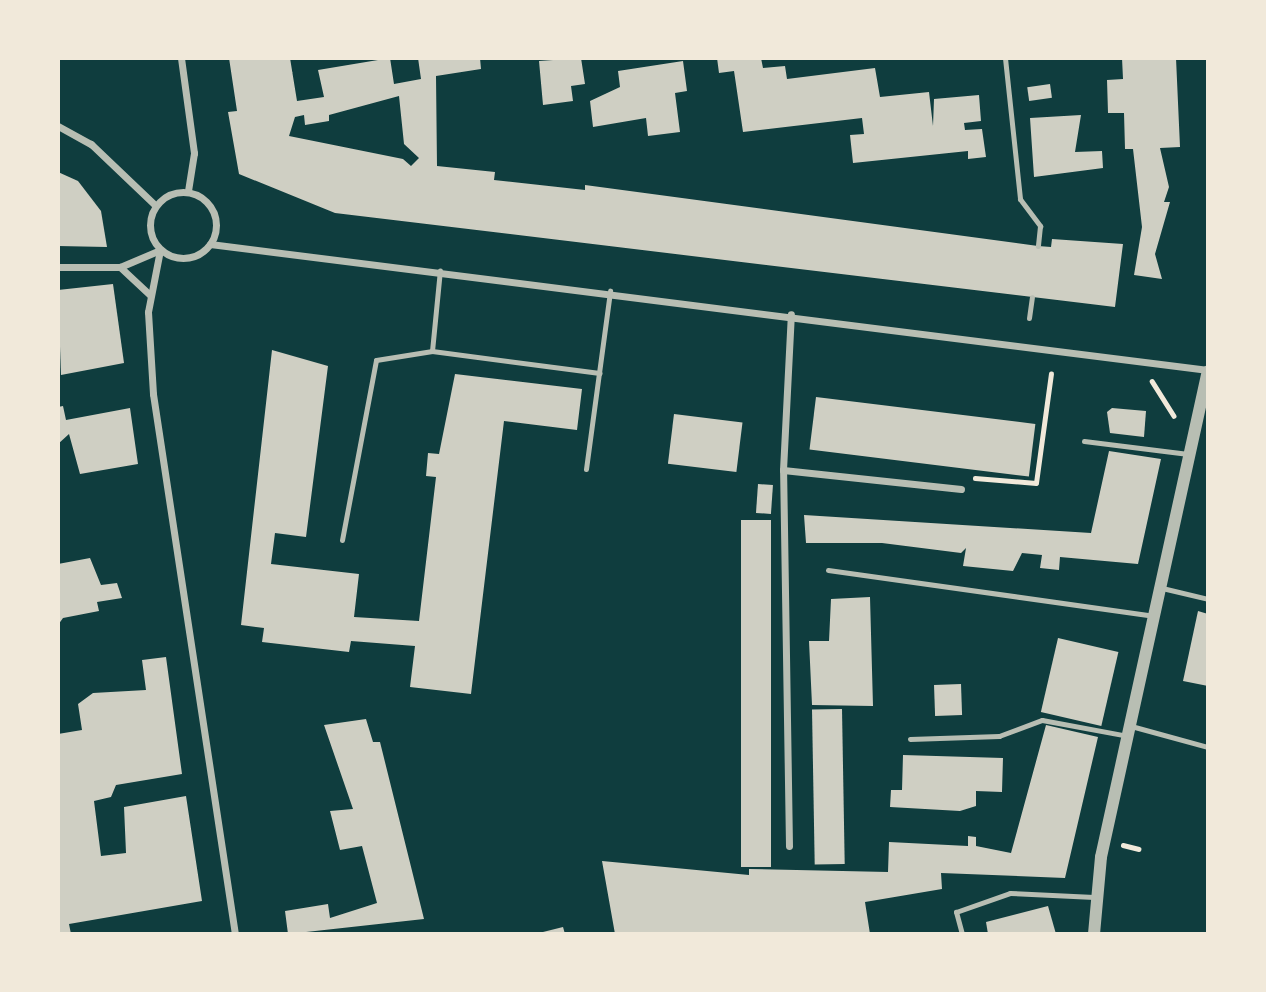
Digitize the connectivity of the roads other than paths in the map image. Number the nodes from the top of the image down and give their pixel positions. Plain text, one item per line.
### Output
1 (181, 58) edge
2 (1005, 58) edge
3 (58, 126) edge
4 (188, 192) junction
5 (155, 205) junction
6 (210, 244) junction
7 (1038, 246) dead end
8 (160, 250) junction
9 (58, 267) edge
10 (120, 267) junction
11 (440, 270) junction
12 (610, 291) junction
13 (150, 295) junction
14 (1032, 297) dead end
15 (791, 314) junction
16 (1029, 318) dead end
17 (432, 351) junction
18 (1208, 371) edge
19 (600, 373) junction
20 (1084, 442) dead end
21 (1191, 454) junction
22 (586, 470) dead end
23 (783, 470) junction
24 (961, 489) road end
25 (342, 540) dead end
26 (828, 570) dead end
27 (1162, 587) junction
28 (1208, 598) edge
29 (1155, 616) junction
30 (1130, 731) junction
31 (910, 739) dead end
32 (1208, 747) edge
33 (789, 846) dead end
34 (1094, 897) junction
35 (235, 934) edge
36 (962, 934) edge
37 (1094, 934) edge

1 - 4 street
2 - 7 lane
3 - 5 street
4 - 5 street
4 - 6 street
5 - 8 street
6 - 8 street
6 - 11 street
8 - 10 street
8 - 13 street
9 - 10 street
10 - 13 street
11 - 12 street
11 - 17 lane
12 - 15 street
12 - 19 lane
13 - 35 street
14 - 16 lane
15 - 18 street
15 - 23 street
17 - 19 lane
17 - 25 lane
18 - 21 street
19 - 22 lane
20 - 21 lane
21 - 27 street
23 - 24 street
23 - 33 street
26 - 29 lane
27 - 28 lane
27 - 29 street
29 - 30 street
30 - 31 lane
30 - 32 lane
30 - 34 street
34 - 36 lane
34 - 37 street

